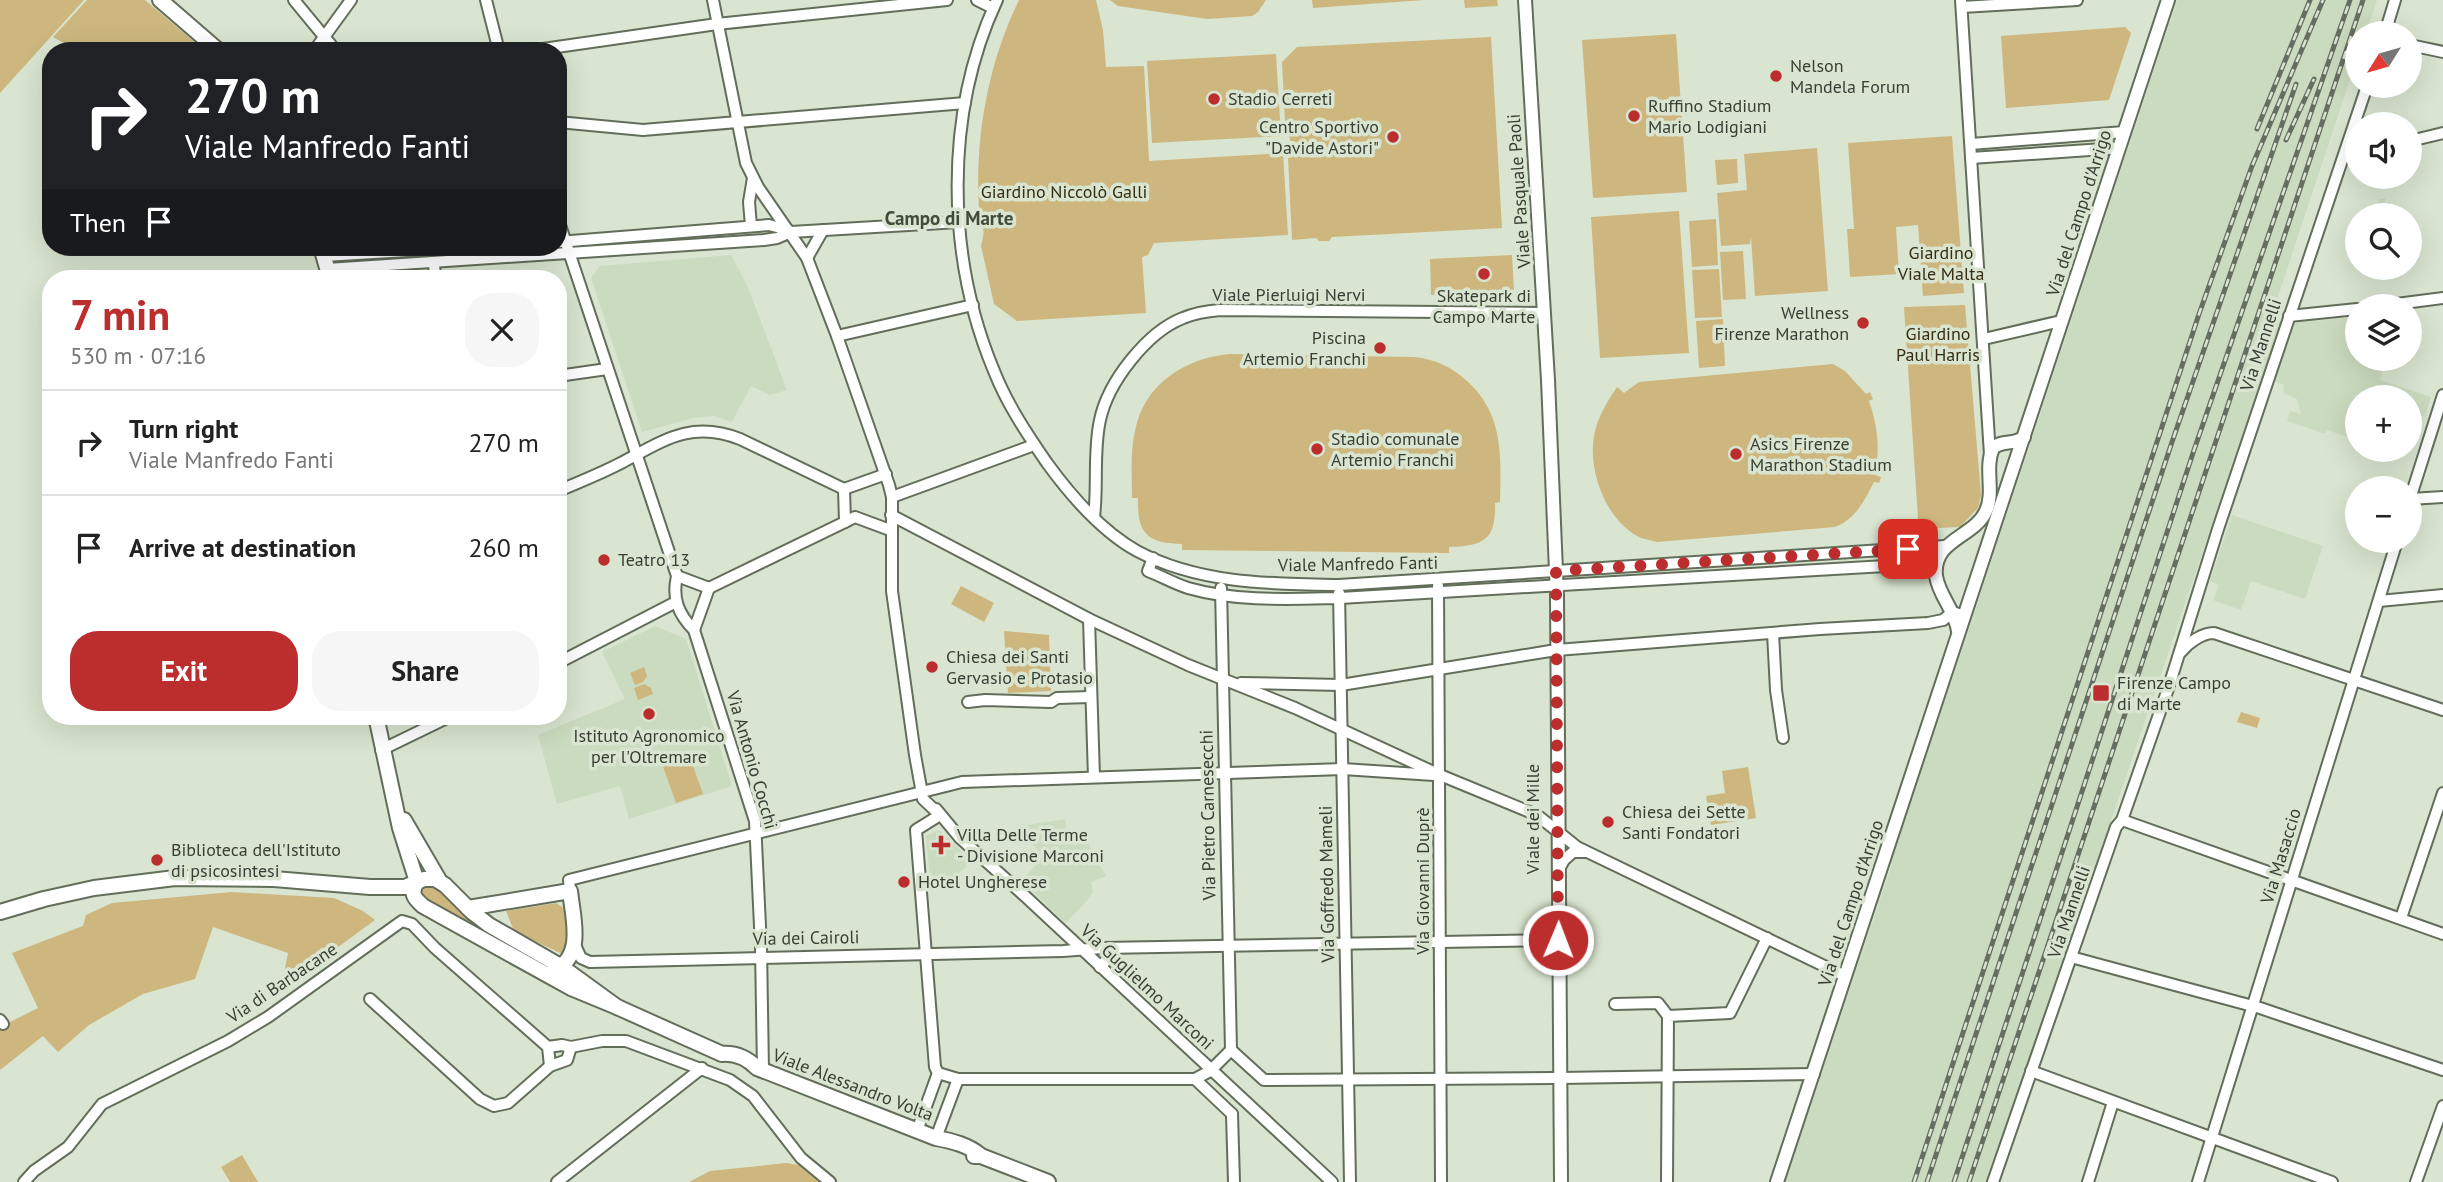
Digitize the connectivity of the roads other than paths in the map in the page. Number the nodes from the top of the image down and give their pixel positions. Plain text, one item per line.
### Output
1 (160, 0) edge
2 (294, 0) edge
3 (351, 0) edge
4 (486, 0) edge
5 (713, 0) edge
6 (947, 0) edge
7 (978, 0) edge
8 (1525, 0) edge
9 (2077, 0) edge
10 (2168, 0) edge
11 (2395, 0) edge
12 (995, 4) edge
13 (1961, 4) edge
14 (2389, 21) edge
15 (717, 24) junction
16 (324, 36) junction
17 (209, 42) edge
18 (320, 42) edge
19 (329, 42) edge
20 (497, 42) edge
21 (567, 46) edge
22 (2422, 48) edge
23 (2443, 52) edge
24 (965, 103) junction
25 (737, 122) junction
26 (567, 123) edge
27 (2124, 132) junction
28 (2443, 133) edge
29 (2422, 138) edge
30 (1971, 144) junction
31 (2119, 148) junction
32 (2345, 156) edge
33 (1972, 158) junction
34 (752, 178) junction
35 (959, 222) junction
36 (751, 226) junction
37 (823, 230) junction
38 (791, 232) junction
39 (567, 242) edge
40 (567, 248) edge
41 (567, 254) edge
42 (571, 254) junction
43 (391, 256) edge
44 (492, 256) edge
45 (807, 258) junction
46 (326, 263) edge
47 (434, 263) junction
48 (434, 270) edge
49 (2443, 299) edge
50 (2428, 300) junction
51 (2422, 301) edge
52 (973, 305) junction
53 (2443, 305) edge
54 (2345, 310) edge
55 (1544, 313) junction
56 (2289, 316) junction
57 (2061, 321) junction
58 (837, 336) junction
59 (1984, 339) junction
60 (607, 369) junction
61 (567, 375) edge
62 (2442, 401) edge
63 (1990, 432) junction
64 (2024, 437) junction
65 (2005, 442) junction
66 (1034, 444) junction
67 (636, 455) junction
68 (1990, 455) junction
69 (2017, 459) junction
70 (886, 474) junction
71 (2418, 476) edge
72 (567, 487) edge
73 (844, 489) junction
74 (2443, 497) edge
75 (892, 498) junction
76 (2422, 498) edge
77 (891, 514) junction
78 (1094, 517) junction
79 (845, 522) junction
80 (890, 530) junction
81 (1945, 546) junction
82 (1893, 550) junction
83 (2393, 553) edge
84 (1153, 558) junction
85 (1776, 558) junction
86 (1937, 563) junction
87 (1893, 565) junction
88 (1777, 572) junction
89 (677, 576) junction
90 (1556, 578) junction
91 (1221, 579) junction
92 (1438, 580) junction
93 (1339, 585) junction
94 (709, 588) junction
95 (1438, 593) junction
96 (1221, 594) junction
97 (2443, 595) edge
98 (1340, 598) junction
99 (1969, 601) junction
100 (2379, 601) junction
101 (676, 603) junction
102 (1953, 612) junction
103 (2191, 616) junction
104 (1089, 619) junction
105 (694, 629) junction
106 (1773, 633) junction
107 (1958, 634) junction
108 (2205, 635) junction
109 (1554, 651) junction
110 (2179, 654) junction
111 (567, 658) edge
112 (1439, 668) junction
113 (1227, 681) junction
114 (2355, 681) junction
115 (1341, 685) junction
116 (1091, 697) junction
117 (968, 702) dead end
118 (2443, 710) edge
119 (378, 725) edge
120 (433, 725) edge
121 (1342, 730) junction
122 (1783, 738) dead end
123 (382, 750) junction
124 (1343, 769) junction
125 (1225, 775) junction
126 (1440, 775) junction
127 (1094, 777) junction
128 (921, 792) junction
129 (2443, 793) edge
130 (396, 806) junction
131 (940, 815) junction
132 (2122, 820) junction
133 (1555, 829) junction
134 (757, 833) junction
135 (1586, 852) junction
136 (1559, 869) junction
137 (2293, 879) junction
138 (439, 880) junction
139 (417, 882) junction
140 (569, 885) junction
141 (370, 887) junction
142 (423, 906) junction
143 (468, 908) junction
144 (0, 912) edge
145 (2401, 918) junction
146 (1059, 928) junction
147 (2443, 934) edge
148 (1767, 938) junction
149 (1552, 940) junction
150 (1440, 942) junction
151 (1346, 944) junction
152 (575, 945) junction
153 (1229, 947) junction
154 (1118, 948) junction
155 (1082, 950) junction
156 (1047, 951) junction
157 (926, 954) junction
158 (761, 957) junction
159 (2071, 957) junction
160 (562, 967) junction
161 (1100, 967) junction
162 (541, 972) junction
163 (1845, 976) junction
164 (590, 992) junction
165 (370, 999) dead end
166 (1615, 1004) dead end
167 (2253, 1006) junction
168 (1668, 1016) junction
169 (571, 1047) junction
170 (548, 1048) junction
171 (1231, 1050) junction
172 (720, 1053) junction
173 (550, 1066) junction
174 (702, 1068) junction
175 (760, 1070) junction
176 (2031, 1070) junction
177 (2443, 1070) edge
178 (1210, 1071) junction
179 (714, 1073) junction
180 (938, 1073) junction
181 (1814, 1074) junction
182 (1667, 1075) junction
183 (1556, 1078) junction
184 (958, 1079) junction
185 (1195, 1079) junction
186 (1442, 1079) junction
187 (1348, 1080) junction
188 (1243, 1102) junction
189 (2113, 1102) junction
190 (2443, 1106) edge
191 (1232, 1114) junction
192 (917, 1131) junction
193 (936, 1138) junction
194 (2212, 1138) junction
195 (24, 1182) edge
196 (558, 1182) edge
197 (830, 1182) edge
198 (1048, 1182) edge
199 (1234, 1182) edge
200 (1332, 1182) edge
201 (1350, 1182) edge
202 (1441, 1182) edge
203 (1553, 1182) edge
204 (1561, 1182) edge
205 (1667, 1182) edge
206 (1777, 1182) edge
207 (1993, 1182) edge
208 (2088, 1182) edge
209 (2198, 1182) edge
210 (2332, 1182) edge
211 (2416, 1182) edge

1 - 17 main road
2 - 16 street
3 - 16 street
4 - 20 street
5 - 15 street
6 - 15 street
7 - 12 street
8 - 55 street, Viale Pasquale Paoli
9 - 13 street
10 - 27 street, Via del Campo d'Arrigo
11 - 14 street
12 - 24 street, Viale Manfredo Fanti
13 - 30 street
15 - 21 street
15 - 25 street
16 - 18 street
16 - 19 street
22 - 23 street
24 - 25 street
24 - 35 street, Viale Manfredo Fanti
25 - 26 street
25 - 34 street
27 - 30 street
27 - 31 street, Via del Campo d'Arrigo
28 - 29 street
30 - 33 street
31 - 33 street
31 - 57 street, Via del Campo d'Arrigo
32 - 56 street, Via Mannelli
33 - 59 street
34 - 36 street
34 - 38 street
35 - 37 street
35 - 52 street, Viale Manfredo Fanti
36 - 38 street
36 - 39 street
37 - 38 street
37 - 45 street
38 - 42 street
38 - 45 street
40 - 42 street
41 - 42 street
42 - 60 street
43 - 46 street
44 - 47 street
45 - 58 street
46 - 47 street
47 - 48 street
49 - 50 street
50 - 51 street
50 - 53 street
52 - 58 street
52 - 66 street, Viale Manfredo Fanti
54 - 56 street
55 - 78 street, Viale Pierluigi Nervi
55 - 90 street, Viale Pasquale Paoli
56 - 103 street, Via Mannelli
57 - 59 street
57 - 64 street, Via del Campo d'Arrigo
58 - 70 street
59 - 63 street
60 - 61 street
60 - 67 street
62 - 71 street
63 - 65 street
63 - 68 street
64 - 65 street
64 - 69 street, Via del Campo d'Arrigo
65 - 68 street
65 - 69 street
66 - 75 street
66 - 78 street, Viale Manfredo Fanti
67 - 72 street
67 - 73 street
67 - 89 street
68 - 81 street
69 - 99 street, Via del Campo d'Arrigo
70 - 73 street
70 - 75 street
73 - 79 street
74 - 76 street
75 - 77 street
77 - 80 street
77 - 104 street
78 - 84 street, Viale Manfredo Fanti
79 - 80 street
79 - 94 street
80 - 128 street
81 - 82 street, Viale Manfredo Fanti
81 - 86 street
82 - 85 street, Viale Manfredo Fanti
82 - 87 street
83 - 100 street, Via Masaccio
84 - 91 street, Viale Manfredo Fanti
84 - 96 street
85 - 88 street
85 - 90 street, Viale Manfredo Fanti
86 - 87 street
86 - 102 street
87 - 88 street
88 - 90 street
89 - 94 street
89 - 101 street
90 - 92 street, Viale Manfredo Fanti
90 - 95 street
90 - 109 street, Viale dei Mille
91 - 93 street, Viale Manfredo Fanti
91 - 96 street, Via Pietro Carnesecchi
92 - 93 street, Viale Manfredo Fanti
92 - 95 street, Via Giovanni Duprè
93 - 98 street, Via Goffredo Mameli
94 - 105 street
95 - 98 street
95 - 112 street, Via Giovanni Duprè
96 - 98 street
96 - 113 street, Via Pietro Carnesecchi
97 - 100 street
98 - 115 street, Via Goffredo Mameli
99 - 102 street
99 - 107 street, Via del Campo d'Arrigo
100 - 114 street, Via Masaccio
101 - 105 street, Via Antonio Cocchi
101 - 111 street
102 - 106 street
102 - 107 street
103 - 108 street
103 - 110 street, Via Mannelli
104 - 113 street
104 - 116 street
105 - 134 street, Via Antonio Cocchi
106 - 109 street
106 - 122 street
107 - 163 street, Via del Campo d'Arrigo
108 - 110 street
108 - 114 street
109 - 112 street
109 - 133 street, Viale dei Mille
110 - 132 street, Via Mannelli
112 - 115 street
112 - 126 street, Via Giovanni Duprè
113 - 115 street
113 - 121 street
113 - 125 street, Via Pietro Carnesecchi
114 - 118 street
114 - 137 street, Via Masaccio
115 - 121 street, Via Goffredo Mameli
116 - 117 street
116 - 127 street
119 - 123 main road
120 - 123 street
121 - 124 street, Via Goffredo Mameli
121 - 126 street
123 - 130 main road
124 - 125 street
124 - 126 street
124 - 151 street, Via Goffredo Mameli
125 - 127 street
125 - 153 street, Via Pietro Carnesecchi
126 - 133 street
126 - 150 street, Via Giovanni Duprè
127 - 128 street
128 - 131 street, Via Guglielmo Marconi
128 - 134 street
129 - 145 street
130 - 138 main road
130 - 139 main road
131 - 146 street, Via Guglielmo Marconi
131 - 157 street
132 - 137 street
132 - 159 street, Via Mannelli
133 - 135 street
133 - 136 street, Viale dei Mille
133 - 149 street, Viale dei Mille
134 - 140 street
134 - 158 street, Via Antonio Cocchi
135 - 136 street
135 - 148 street
136 - 183 street, Viale dei Mille
137 - 145 street
137 - 167 street, Via Masaccio
138 - 139 main road
138 - 143 main road
139 - 141 main road
139 - 142 main road
140 - 143 main road
140 - 152 main road
141 - 142 main road
141 - 144 main road
142 - 162 main road
143 - 160 main road
145 - 147 street
146 - 155 street, Via Guglielmo Marconi
146 - 156 street
148 - 163 street
148 - 168 street
149 - 150 street, Via dei Cairoli
149 - 183 street, Viale dei Mille
150 - 151 street, Via dei Cairoli
150 - 186 street, Via Giovanni Duprè
151 - 153 street, Via dei Cairoli
151 - 187 street, Via Goffredo Mameli
152 - 158 street, Via dei Cairoli
152 - 160 main road
152 - 164 street
153 - 154 street, Via dei Cairoli
153 - 171 street, Via Pietro Carnesecchi
154 - 155 street, Via dei Cairoli
154 - 161 street
155 - 156 street, Via dei Cairoli
155 - 161 street, Via Guglielmo Marconi
156 - 157 street, Via dei Cairoli
157 - 158 street, Via dei Cairoli
157 - 180 street
158 - 175 street, Via Antonio Cocchi
159 - 167 street
159 - 176 street, Via Mannelli
160 - 162 main road
160 - 164 main road
161 - 178 street, Via Guglielmo Marconi
162 - 164 main road
163 - 181 street, Via del Campo d'Arrigo
164 - 172 main road, Viale Alessandro Volta
165 - 173 street
166 - 168 street
167 - 177 street
167 - 194 street, Via Masaccio
168 - 182 street
169 - 170 street
169 - 173 street
169 - 174 street
170 - 173 street
170 - 195 street, Via di Barbacane
171 - 178 street
171 - 187 street
172 - 175 main road, Viale Alessandro Volta
172 - 179 street
174 - 179 street
174 - 196 street
175 - 192 main road, Viale Alessandro Volta
176 - 189 street
176 - 207 street, Via Mannelli
178 - 185 street
178 - 188 street, Via Guglielmo Marconi
179 - 197 street
180 - 184 street
180 - 192 street
181 - 182 street
181 - 206 street, Via del Campo d'Arrigo
182 - 183 street
182 - 205 street
183 - 186 street
183 - 203 street, Viale dei Mille
183 - 204 street, Viale dei Mille
184 - 185 street
184 - 193 street
185 - 191 street
186 - 187 street
186 - 202 street, Via Giovanni Duprè
187 - 201 street, Via Goffredo Mameli
188 - 191 street
188 - 200 street, Via Guglielmo Marconi
189 - 194 street
189 - 208 street
190 - 211 street
191 - 199 street
192 - 193 main road, Viale Alessandro Volta
193 - 198 main road, Viale Alessandro Volta
194 - 209 street, Via Masaccio
194 - 210 street

